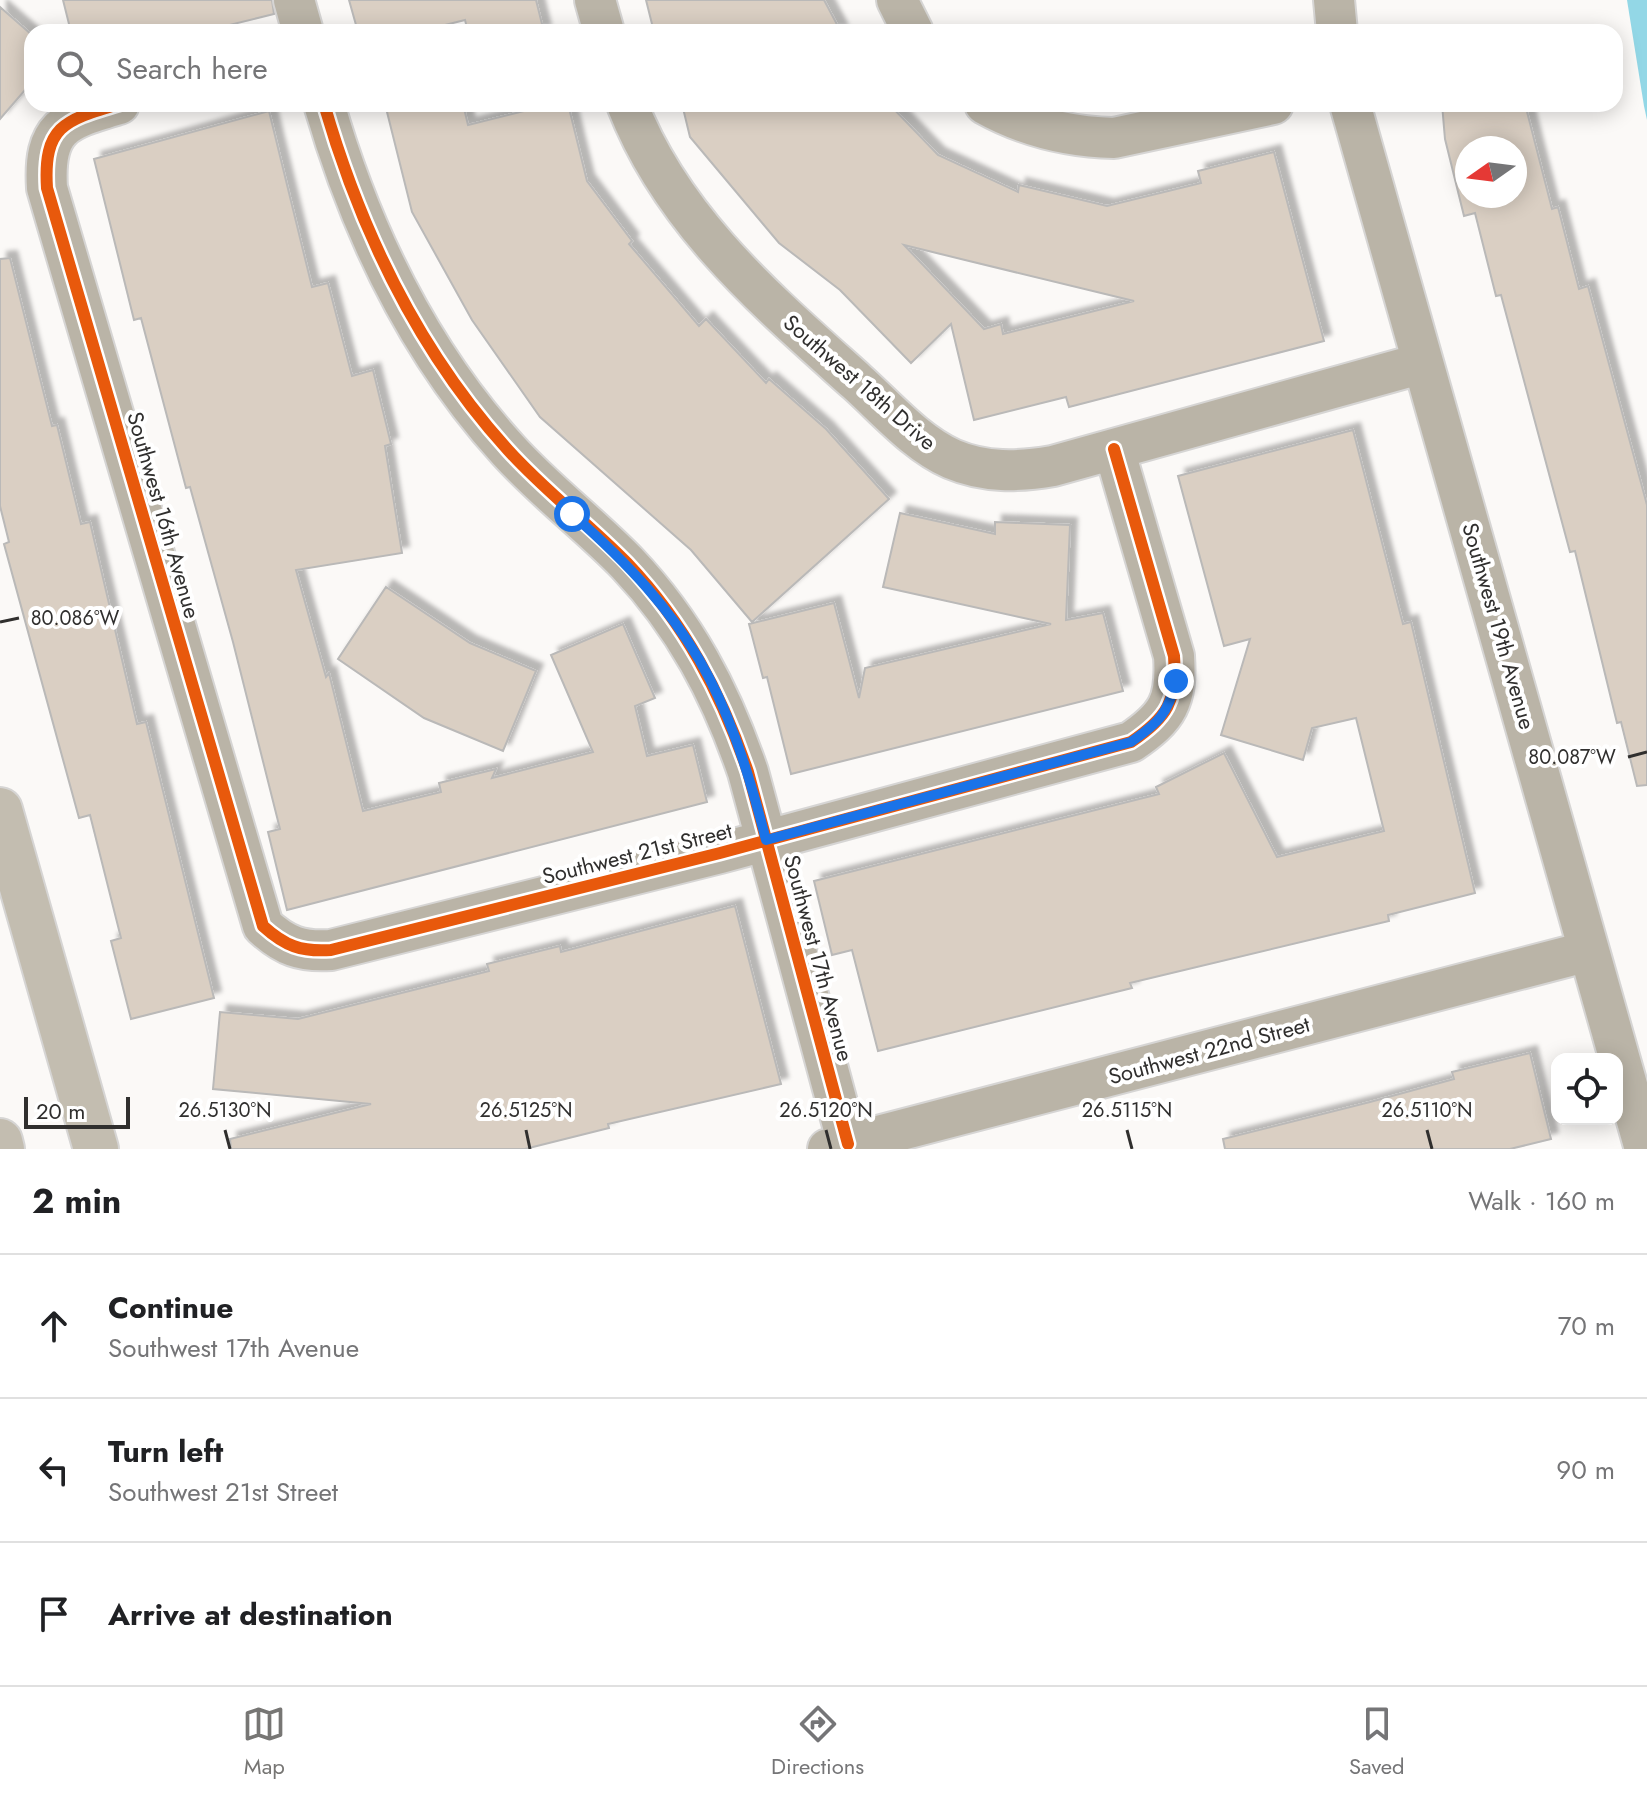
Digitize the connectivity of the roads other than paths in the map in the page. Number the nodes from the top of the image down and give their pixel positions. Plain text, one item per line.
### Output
1 (294, 0) edge
2 (595, 0) edge
3 (897, 0) edge
4 (1334, 0) edge
5 (301, 24) edge
6 (602, 24) edge
7 (909, 24) edge
8 (1336, 24) edge
9 (93, 112) edge
10 (326, 112) edge
11 (631, 112) edge
12 (1004, 112) edge
13 (1236, 112) edge
14 (1352, 112) edge
15 (1423, 363) junction
16 (1114, 449) junction
17 (0, 810) edge
18 (766, 840) junction
19 (1589, 951) junction
20 (306, 952) joint
21 (0, 1141) edge
22 (838, 1146) edge
23 (2, 1149) edge
24 (96, 1149) edge
25 (1645, 1149) edge

1 - 5 street
2 - 6 street
3 - 7 street
4 - 8 street
9 - 20 street, Southwest 16th Avenue
10 - 18 street, Southwest 17th Avenue
11 - 16 street, Southwest 18th Drive
12 - 13 street
14 - 15 street, Southwest 19th Avenue
15 - 16 street, Southwest 18th Drive
15 - 19 street, Southwest 19th Avenue
16 - 18 street, Southwest 21st Street
17 - 24 main road
18 - 20 street, Southwest 21st Street
18 - 22 street, Southwest 17th Avenue
19 - 22 street, Southwest 22nd Street
19 - 25 street, Southwest 19th Avenue
21 - 23 main road

